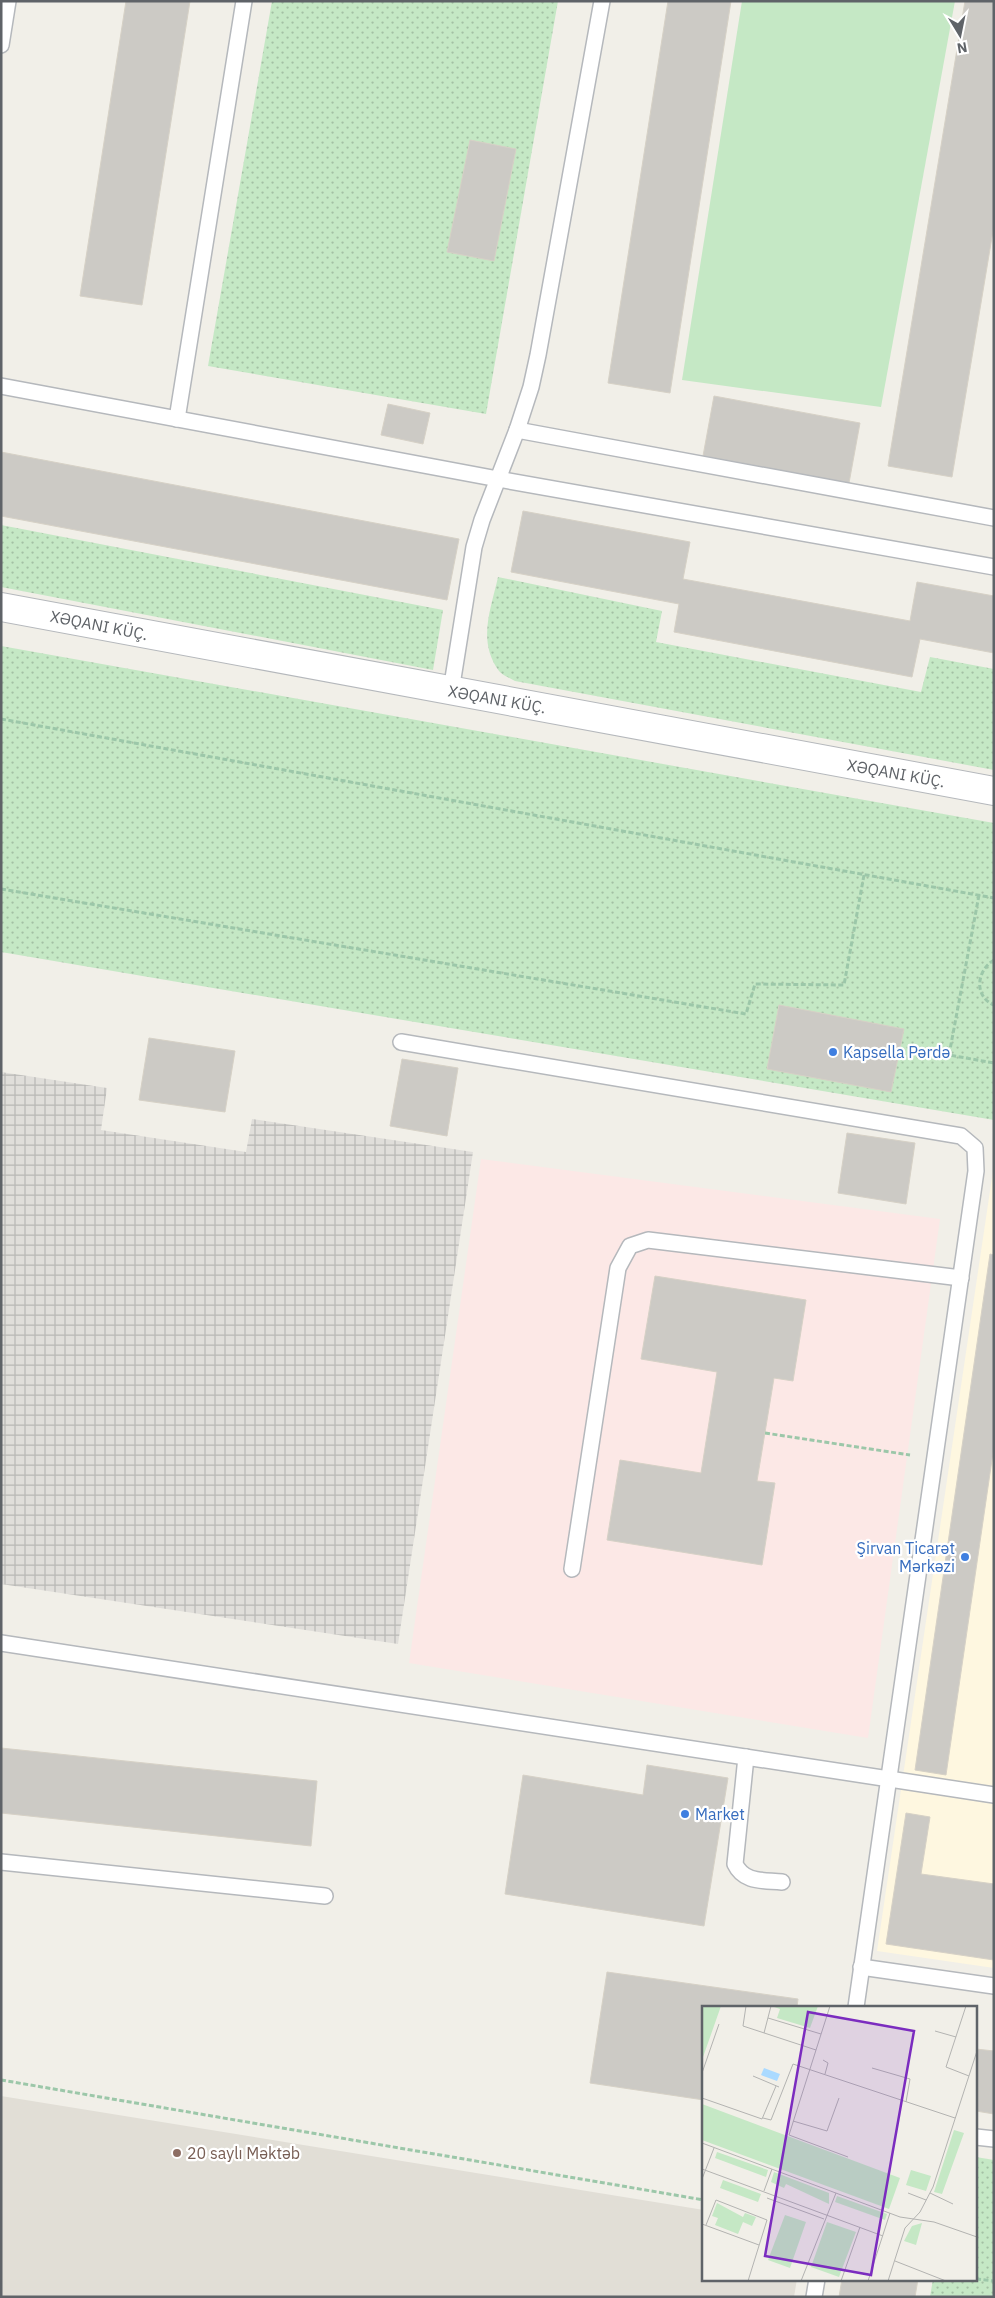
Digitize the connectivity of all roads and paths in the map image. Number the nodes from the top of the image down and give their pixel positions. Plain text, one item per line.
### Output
1 (8, 1) edge
2 (244, 1) edge
3 (602, 1) edge
4 (1, 45) edge
5 (1, 386) edge
6 (177, 419) junction
7 (517, 430) junction
8 (498, 479) junction
9 (994, 518) edge
10 (994, 567) edge
11 (1, 607) edge
12 (451, 691) junction
13 (1, 719) edge
14 (994, 791) edge
15 (864, 875) junction
16 (1, 888) edge
17 (979, 895) junction
18 (994, 898) edge
19 (994, 960) edge
20 (994, 1005) edge
21 (401, 1042) dead end
22 (994, 1063) edge
23 (961, 1278) junction
24 (765, 1433) dead end
25 (933, 1459) junction
26 (572, 1569) dead end
27 (1, 1643) edge
28 (746, 1757) junction
29 (888, 1778) junction
30 (994, 1795) edge
31 (1, 1862) edge
32 (782, 1882) dead end
33 (325, 1896) dead end
34 (862, 1967) junction
35 (994, 1986) edge
36 (856, 2006) edge
37 (1, 2080) edge
38 (978, 2137) edge
39 (994, 2139) edge
40 (702, 2200) edge
41 (978, 2279) edge
42 (817, 2280) edge
43 (994, 2281) edge
44 (814, 2297) edge

1 - 4 lane
2 - 6 lane
3 - 7 lane
5 - 6 lane
6 - 8 lane
7 - 8 lane
7 - 9 lane
8 - 10 lane
8 - 12 lane
11 - 12 street, XƏQANI KÜÇ.
12 - 14 street, XƏQANI KÜÇ.
13 - 15 path
15 - 16 path
15 - 17 path
17 - 18 path
17 - 22 path
19 - 20 path
21 - 23 lane
23 - 25 lane
23 - 26 lane
24 - 25 path
25 - 29 lane
27 - 28 lane
28 - 29 lane
28 - 32 lane
29 - 30 lane
29 - 34 lane
31 - 33 lane
34 - 35 lane
34 - 36 lane
37 - 40 path
38 - 39 lane
41 - 43 path
42 - 44 lane

